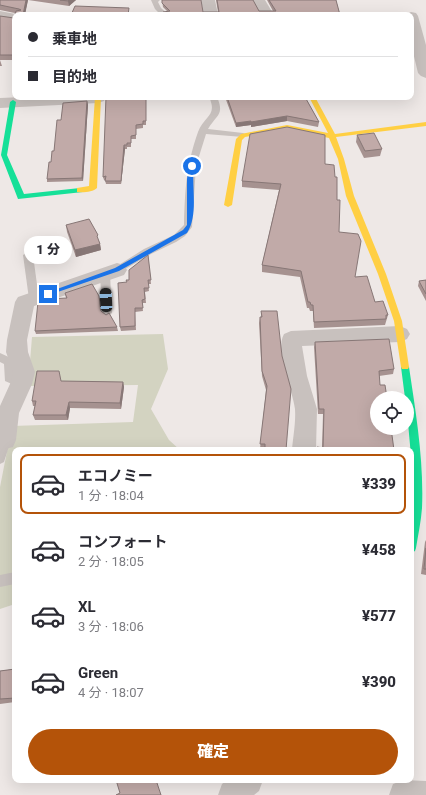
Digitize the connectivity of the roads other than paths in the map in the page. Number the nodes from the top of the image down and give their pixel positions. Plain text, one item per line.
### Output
1 (157, 0) edge
2 (208, 0) edge
3 (258, 0) edge
4 (163, 12) edge
5 (210, 12) edge
6 (265, 12) edge
7 (0, 15) edge
8 (12, 17) edge
9 (414, 26) edge
10 (426, 73) edge
11 (26, 100) edge
12 (98, 100) edge
13 (215, 100) edge
14 (314, 100) edge
15 (6, 102) edge
16 (426, 124) edge
17 (203, 131) junction
18 (243, 135) junction
19 (332, 136) junction
20 (228, 205) dead end
21 (28, 255) dead end
22 (111, 272) junction
23 (34, 299) junction
24 (107, 313) edge
25 (400, 334) junction
26 (0, 357) edge
27 (21, 384) junction
28 (304, 447) edge
29 (3, 450) edge
30 (414, 528) edge
31 (12, 579) edge
32 (0, 581) edge
33 (245, 783) edge
34 (233, 795) edge
35 (404, 795) edge
36 (424, 795) edge

1 - 4 lane
2 - 5 street
3 - 6 street
7 - 8 street
9 - 10 street
11 - 15 street
12 - 15 street
13 - 17 lane
14 - 19 street
16 - 19 street
17 - 18 lane
17 - 22 lane
18 - 19 street
18 - 20 street
19 - 25 street
21 - 23 lane
22 - 23 street
22 - 24 lane
23 - 27 street
25 - 28 street
25 - 30 street
26 - 27 lane
27 - 29 street
31 - 32 lane
33 - 34 street
35 - 36 street

